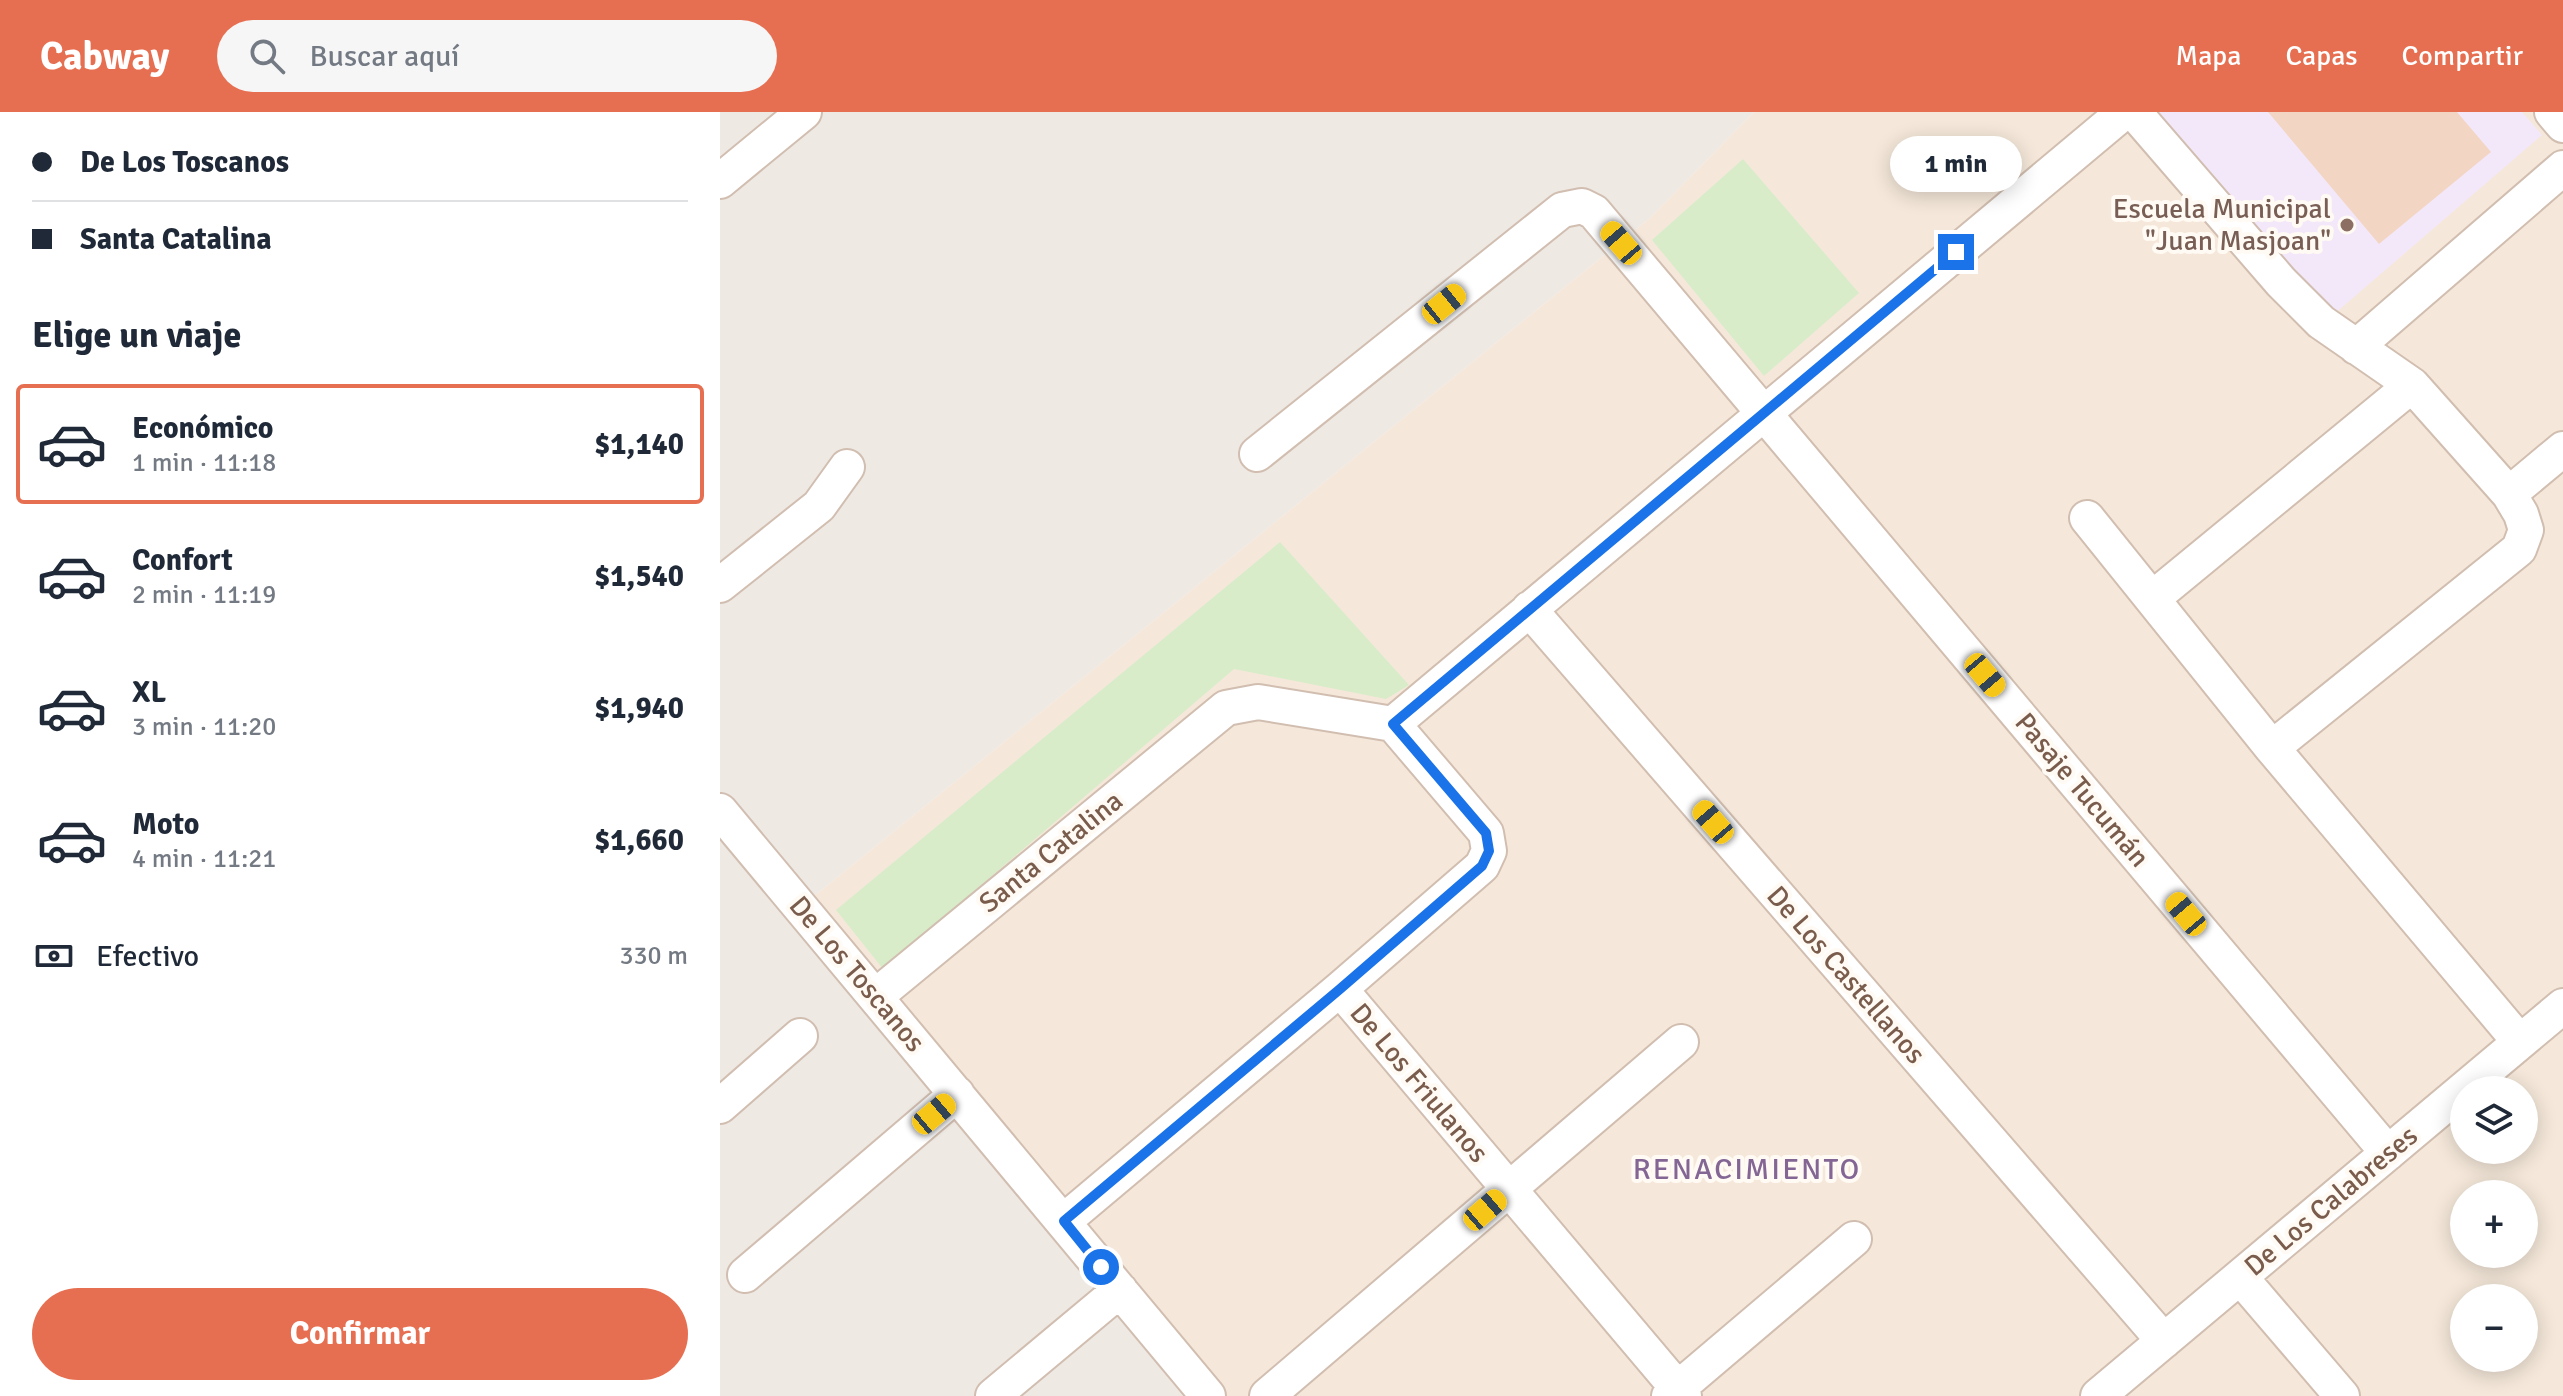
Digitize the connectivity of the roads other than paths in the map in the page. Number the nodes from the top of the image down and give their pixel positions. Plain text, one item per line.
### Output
1 (804, 112) edge
2 (2124, 112) edge
3 (2134, 112) edge
4 (2552, 112) edge
5 (2563, 125) edge
6 (2563, 168) edge
7 (720, 181) edge
8 (2356, 347) junction
9 (2412, 385) junction
10 (1763, 412) junction
11 (2563, 449) edge
12 (1257, 454) dead end
13 (847, 467) dead end
14 (2509, 494) junction
15 (2087, 518) dead end
16 (720, 585) edge
17 (2153, 598) junction
18 (1529, 609) junction
19 (1393, 724) junction
20 (2272, 748) junction
21 (720, 811) edge
22 (1340, 989) junction
23 (876, 996) junction
24 (2563, 1006) edge
25 (800, 1036) dead end
26 (1681, 1042) dead end
27 (2520, 1042) junction
28 (957, 1094) junction
29 (720, 1106) edge
30 (2388, 1153) junction
31 (1510, 1190) junction
32 (1064, 1221) junction
33 (1854, 1239) dead end
34 (745, 1275) dead end
35 (2240, 1277) junction
36 (1120, 1290) junction
37 (2164, 1341) junction
38 (1677, 1394) edge
39 (993, 1396) edge
40 (1208, 1396) edge
41 (1267, 1396) edge
42 (2098, 1396) edge
43 (2342, 1396) edge

1 - 7 street
2 - 10 street
3 - 8 street
4 - 5 street
6 - 8 street
8 - 9 street
9 - 14 street
9 - 17 street
10 - 12 street, Pasaje Tucumán
10 - 18 street
10 - 30 street, Pasaje Tucumán
11 - 14 street
13 - 16 street
14 - 20 street
15 - 17 street
17 - 20 street
18 - 19 street
18 - 37 street, De Los Castellanos
19 - 22 street
19 - 23 street, Santa Catalina
20 - 27 street
21 - 23 street, De Los Toscanos
22 - 31 street, De Los Friulanos
22 - 32 street
23 - 28 street, De Los Toscanos
24 - 27 street, De Los Calabreses
25 - 29 street
26 - 31 street
27 - 30 street, De Los Calabreses
28 - 32 street, De Los Toscanos
28 - 34 street
30 - 35 street, De Los Calabreses
31 - 38 street, De Los Friulanos
31 - 41 street
32 - 36 street, De Los Toscanos
33 - 38 street
35 - 37 street, De Los Calabreses
35 - 43 street
36 - 39 street
36 - 40 street, De Los Toscanos
37 - 42 street, De Los Calabreses

